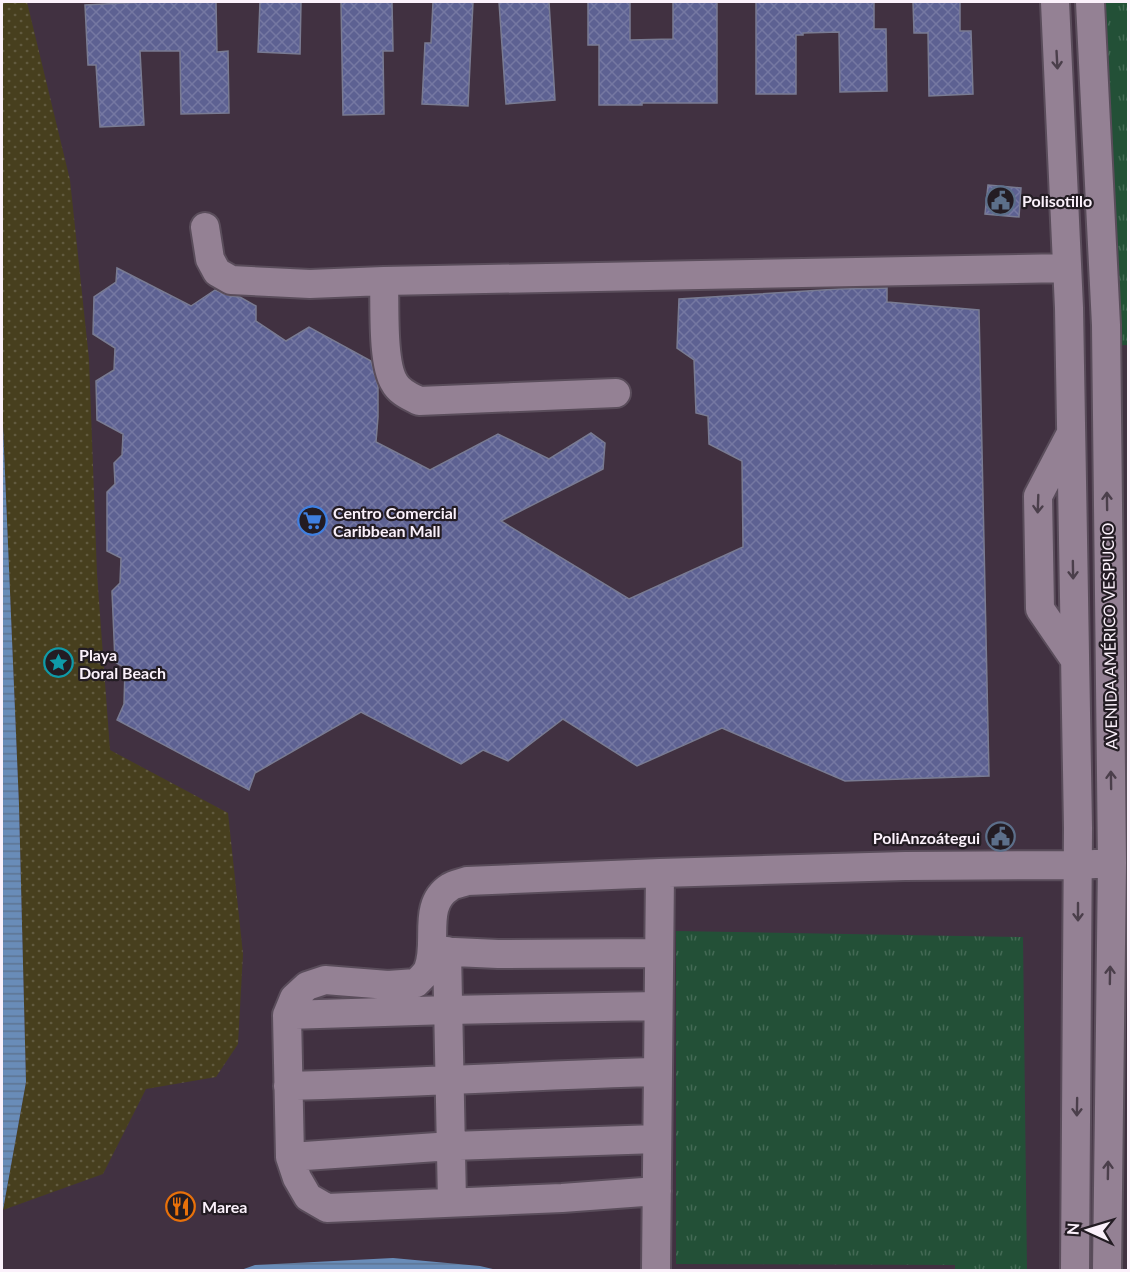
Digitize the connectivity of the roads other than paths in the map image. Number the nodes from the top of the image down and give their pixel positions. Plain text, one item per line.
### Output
1 (1055, 2) edge
2 (1090, 2) edge
3 (205, 227) dead end
4 (1067, 268) junction
5 (384, 281) junction
6 (1117, 345) edge
7 (1069, 346) junction
8 (1117, 385) edge
9 (1070, 386) junction
10 (616, 393) dead end
11 (1112, 863) junction
12 (1078, 865) junction
13 (660, 873) junction
14 (440, 951) junction
15 (659, 954) junction
16 (658, 1006) junction
17 (449, 1010) junction
18 (287, 1015) junction
19 (658, 1072) junction
20 (450, 1080) junction
21 (288, 1086) junction
22 (657, 1139) junction
23 (452, 1146) junction
24 (290, 1157) junction
25 (657, 1191) junction
26 (452, 1202) junction
27 (656, 1270) edge
28 (1076, 1270) edge
29 (1107, 1270) edge

1 -> 4 street
2 - 6 street, AVENIDA AMÉRICO VESPUCIO
3 - 5 street
4 - 5 street
4 - 7 street
5 - 10 street
6 - 7 street
6 - 8 street, AVENIDA AMÉRICO VESPUCIO
7 - 9 street
8 - 9 street
11 -> 8 street, AVENIDA AMÉRICO VESPUCIO
9 -> 12 street
11 - 12 street
29 -> 11 street, AVENIDA AMÉRICO VESPUCIO
12 - 13 street
12 -> 28 street
13 - 14 street
13 - 15 street
14 - 15 street
14 - 17 street
14 - 18 street
15 - 16 street
16 - 17 street
16 - 19 street
17 - 18 street
17 - 20 street
18 - 21 street
19 - 20 street
19 - 22 street
20 - 21 street
20 - 23 street
21 - 24 street
22 - 23 street
22 - 25 street
23 - 24 street
23 - 26 street
24 - 26 street
25 - 26 street
25 - 27 street

